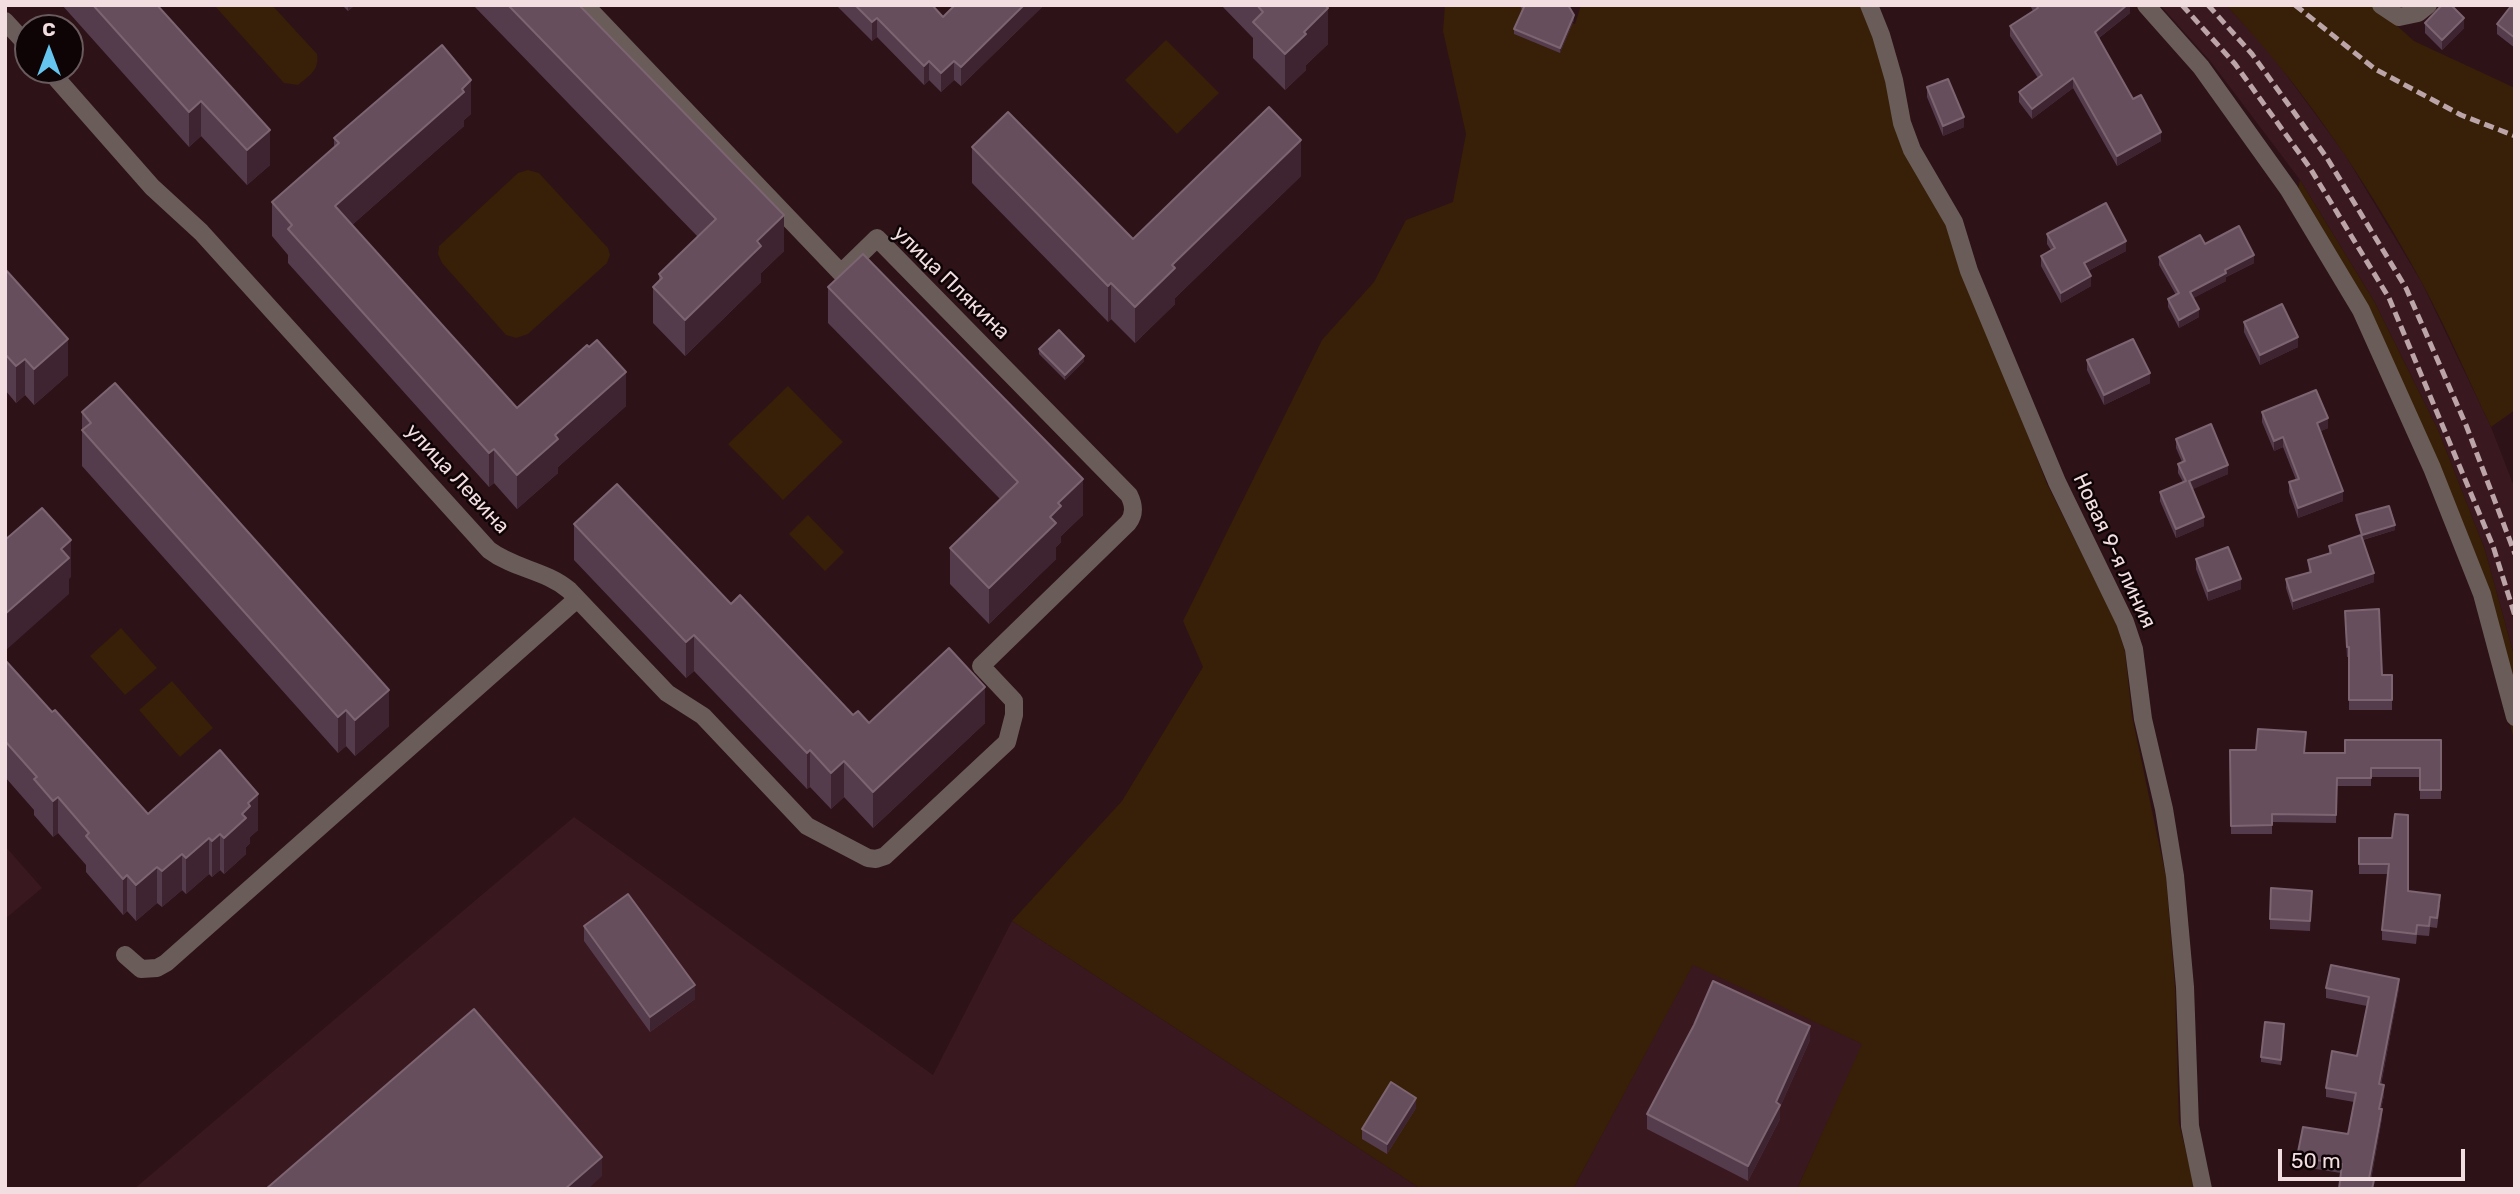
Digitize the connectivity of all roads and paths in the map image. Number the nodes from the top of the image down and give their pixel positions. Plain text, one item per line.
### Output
1 (586, 5) edge
2 (1869, 5) edge
3 (2146, 5) edge
4 (2381, 5) edge
5 (2428, 5) edge
6 (61, 84) edge
7 (577, 599) junction
8 (2515, 717) edge
9 (876, 859) joint
10 (125, 955) dead end
11 (2203, 1189) edge

1 - 9 street, улица Плякина
2 - 11 street, Новая 9-я линия
3 - 8 street
4 - 5 street
6 - 7 street, улица Левина
7 - 9 street, улица Левина
7 - 10 street

